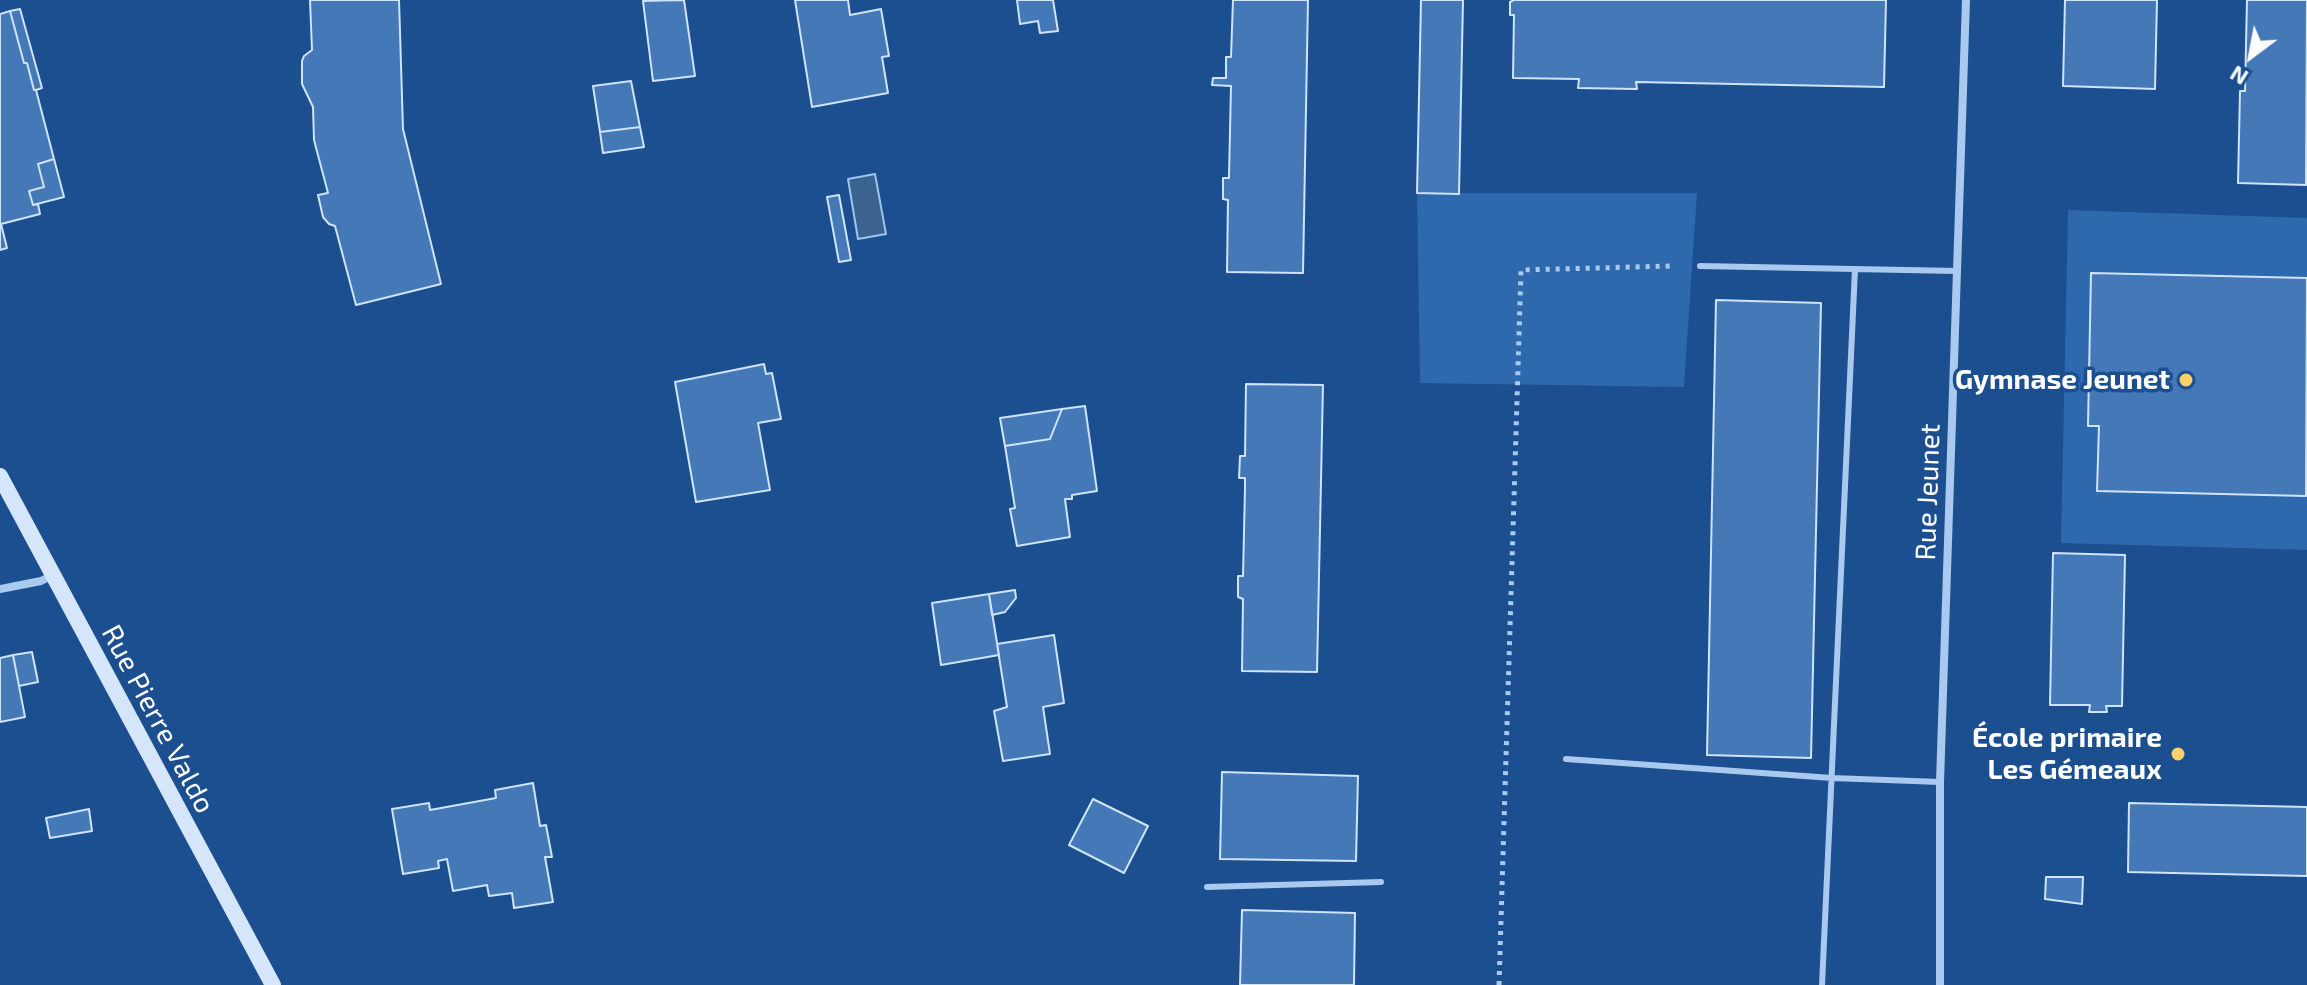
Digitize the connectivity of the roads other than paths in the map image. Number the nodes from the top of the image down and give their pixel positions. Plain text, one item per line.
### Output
1 (1966, 0) edge
2 (1700, 266) road end
3 (1855, 269) junction
4 (1957, 271) junction
5 (0, 476) edge
6 (51, 576) junction
7 (0, 589) edge
8 (1566, 759) dead end
9 (1832, 778) junction
10 (1940, 782) junction
11 (1381, 882) dead end
12 (1207, 887) dead end
13 (273, 985) edge
14 (1822, 985) edge
15 (1940, 985) edge

1 - 4 street, Rue Jeunet
2 - 3 lane
3 - 4 lane
3 - 9 lane
4 - 10 street, Rue Jeunet
5 - 6 street, Rue Pierre Valdo
6 - 7 street
6 - 13 street, Rue Pierre Valdo
8 - 9 lane
9 - 10 lane
9 - 14 lane
10 - 15 street, Rue Jeunet
11 - 12 lane

